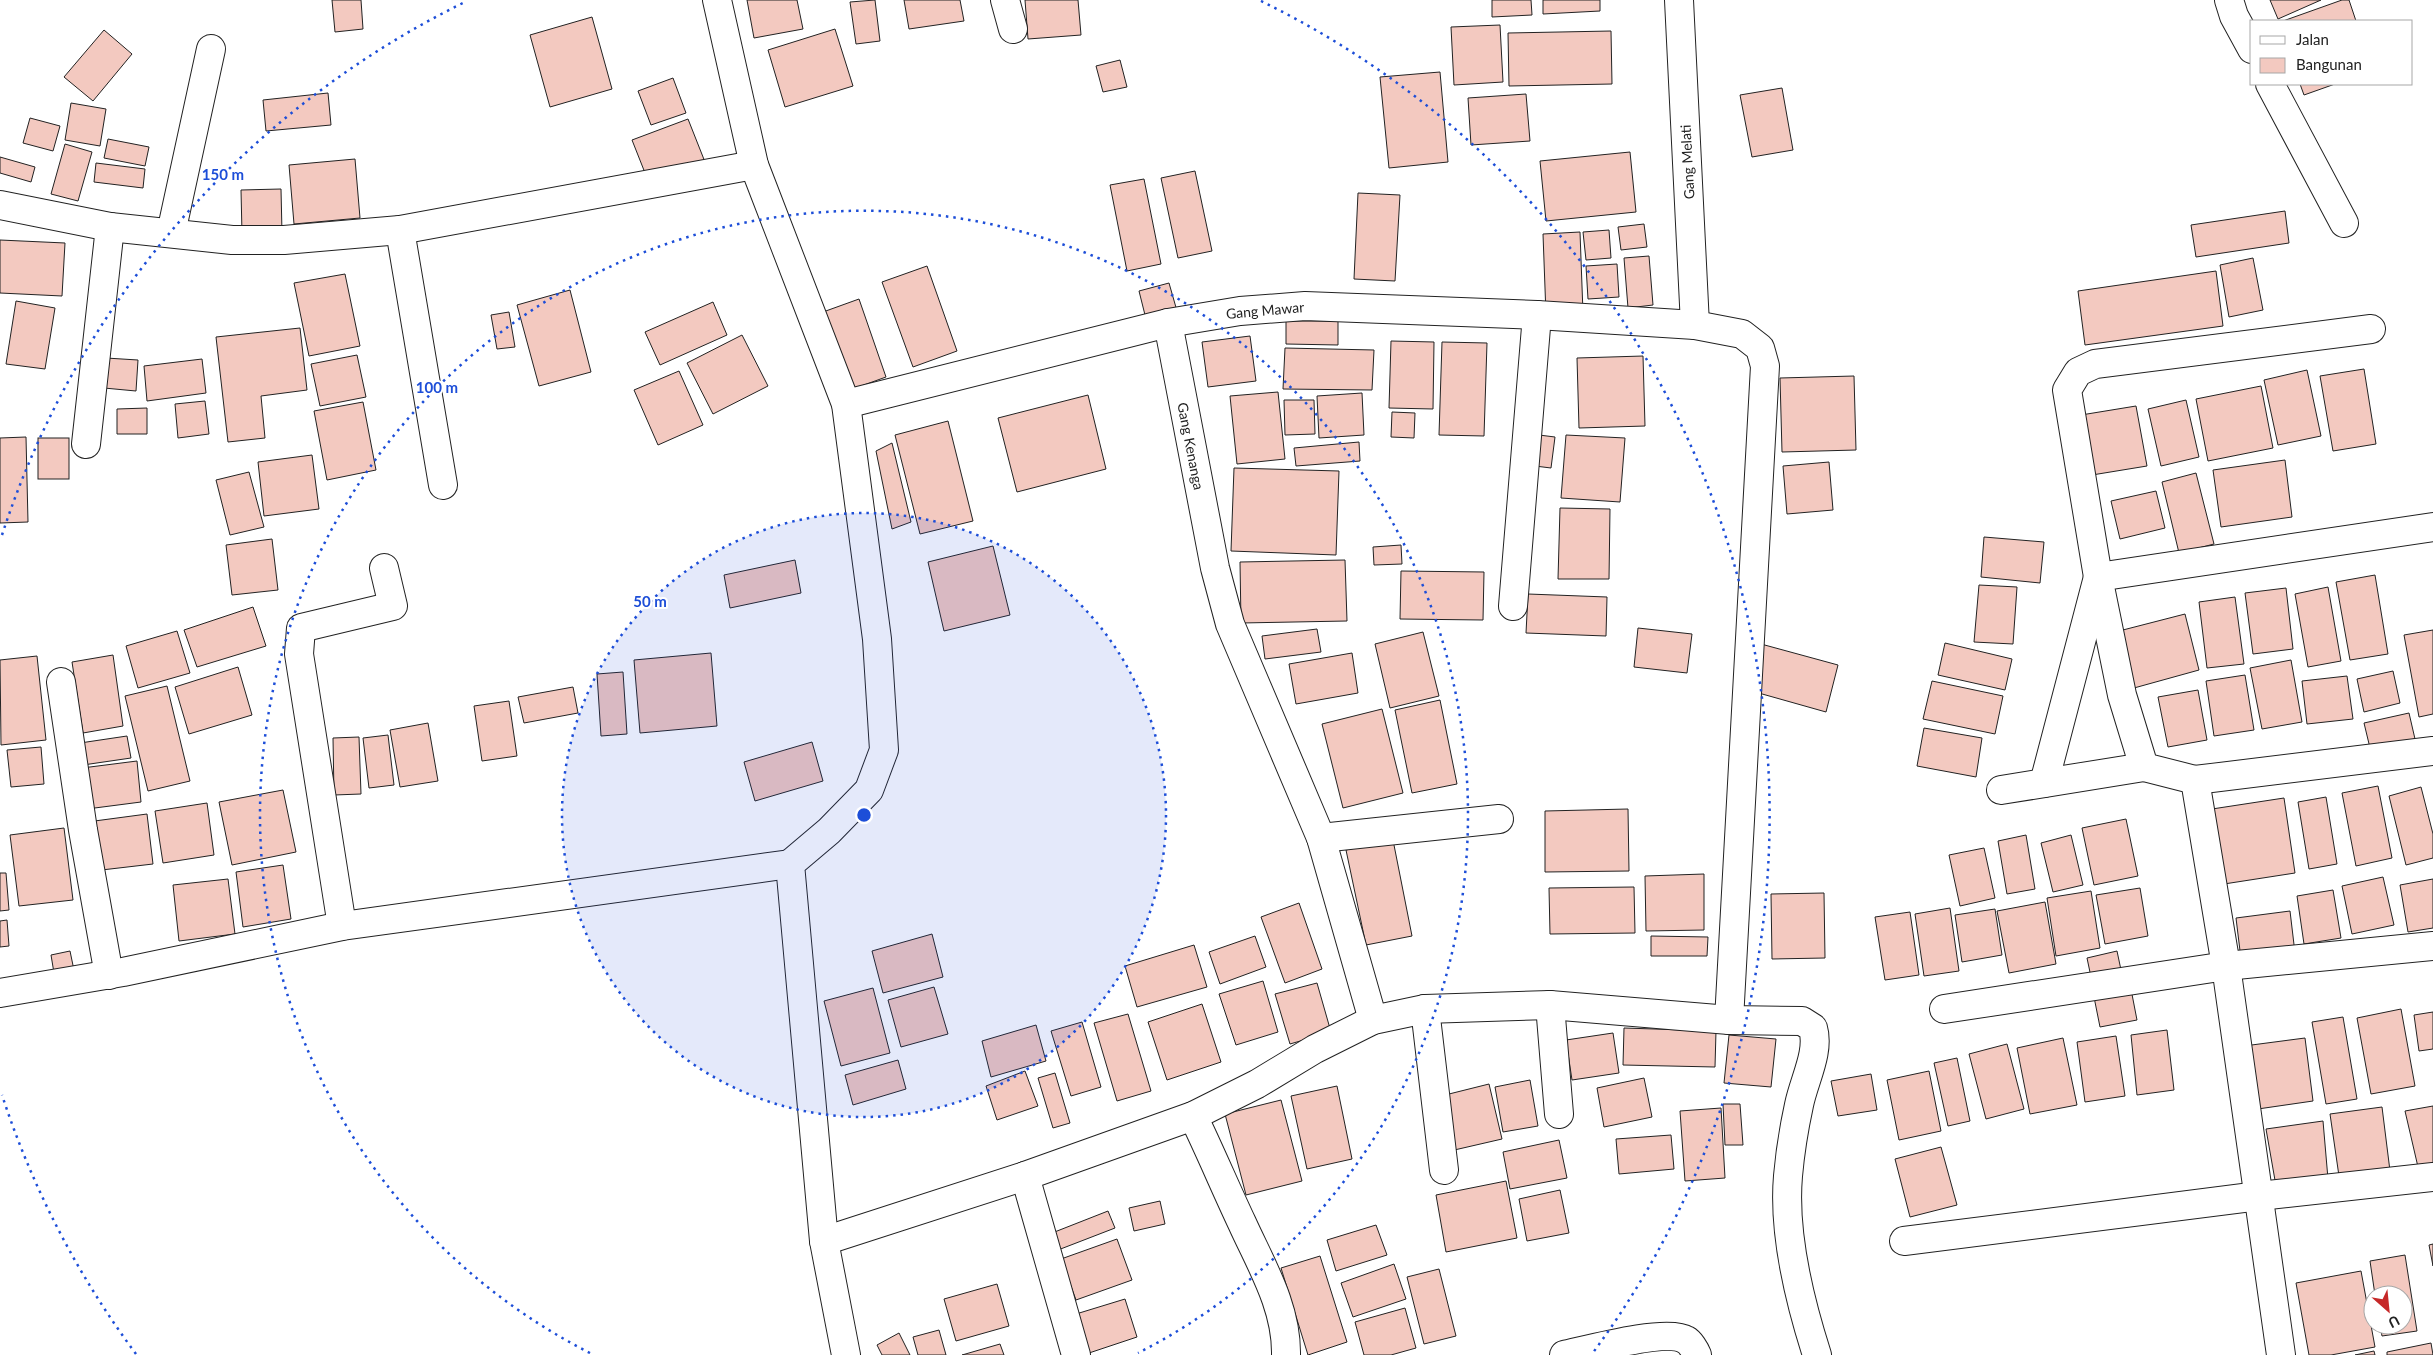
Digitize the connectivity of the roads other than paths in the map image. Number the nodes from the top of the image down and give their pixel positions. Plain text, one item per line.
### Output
1 (717, 0) edge
2 (1006, 0) edge
3 (1679, 0) edge
4 (2230, 0) edge
5 (1013, 29) dead end
6 (2250, 45) edge
7 (211, 49) dead end
8 (2271, 85) edge
9 (754, 165) junction
10 (0, 205) edge
11 (2344, 223) dead end
12 (110, 227) junction
13 (400, 230) junction
14 (171, 233) junction
15 (1537, 315) junction
16 (1168, 323) junction
17 (1695, 324) junction
18 (2371, 329) dead end
19 (846, 404) junction
20 (86, 444) dead end
21 (443, 485) dead end
22 (2433, 527) edge
23 (384, 568) dead end
24 (2098, 577) junction
25 (1513, 606) dead end
26 (61, 682) dead end
27 (2433, 751) edge
28 (2144, 768) junction
29 (2195, 780) junction
30 (2044, 783) junction
31 (2001, 790) dead end
32 (1499, 820) dead end
33 (1321, 838) junction
34 (790, 864) junction
35 (342, 926) junction
36 (2433, 946) edge
37 (2226, 966) junction
38 (109, 975) junction
39 (0, 994) edge
40 (1550, 1005) junction
41 (1425, 1009) junction
42 (1944, 1009) dead end
43 (1373, 1020) junction
44 (1729, 1020) junction
45 (1559, 1114) dead end
46 (1193, 1116) junction
47 (1444, 1170) dead end
48 (1025, 1176) junction
49 (2433, 1177) edge
50 (2258, 1196) junction
51 (824, 1241) junction
52 (1904, 1241) dead end
53 (846, 1355) edge
54 (1076, 1355) edge
55 (1286, 1355) edge
56 (1564, 1355) edge
57 (1697, 1355) edge
58 (1817, 1355) edge
59 (2281, 1355) edge

1 - 9 street
2 - 5 street
3 - 17 street, Gang Melati
4 - 6 street
7 - 14 street
8 - 11 street
9 - 13 street
9 - 19 street
10 - 12 street
12 - 14 street
12 - 20 street
13 - 14 street
13 - 21 street
15 - 16 street, Gang Mawar
15 - 17 street, Gang Mawar
15 - 25 street
16 - 19 street, Gang Mawar
16 - 33 street, Gang Kenanga
17 - 44 street, Gang Mawar
18 - 24 street
19 - 34 street
22 - 24 street
23 - 35 street
24 - 28 street
24 - 30 street
26 - 38 street
27 - 29 street
28 - 29 street
28 - 30 street
29 - 37 street
30 - 31 street
32 - 33 street
33 - 43 street, Gang Kenanga
34 - 35 street
34 - 51 street
35 - 38 street
36 - 37 street
37 - 42 street
37 - 50 street
38 - 39 street
40 - 41 street
40 - 44 street
40 - 45 street
41 - 43 street
41 - 47 street
43 - 46 street
44 - 58 street
46 - 48 street
46 - 55 street
48 - 51 street
48 - 54 street
49 - 50 street
50 - 52 street
50 - 59 street
51 - 53 street
56 - 57 street

